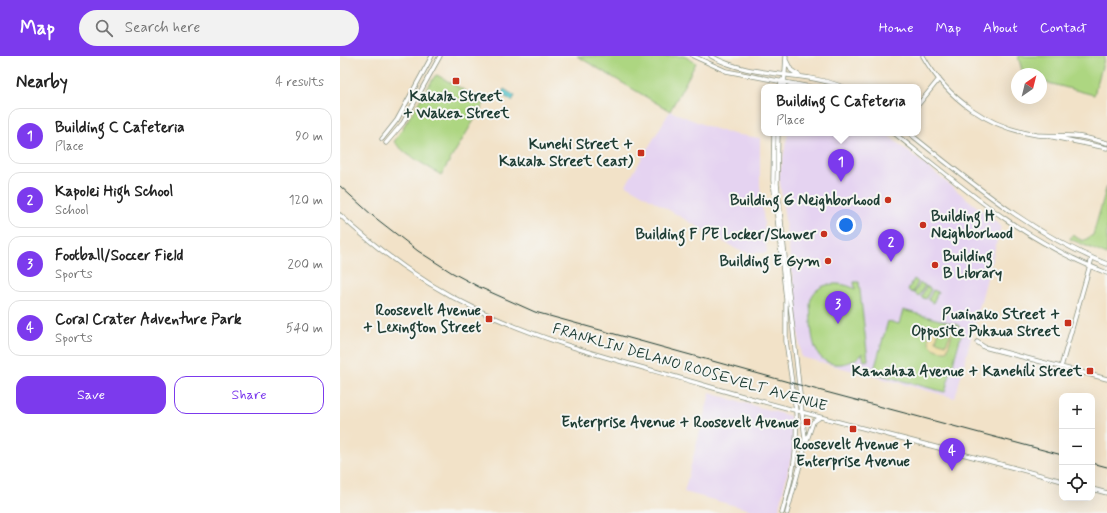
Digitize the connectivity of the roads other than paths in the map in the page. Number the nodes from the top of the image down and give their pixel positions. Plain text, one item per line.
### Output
1 (432, 56) edge
2 (440, 56) edge
3 (693, 56) edge
4 (711, 56) edge
5 (923, 56) edge
6 (786, 58) edge
7 (784, 75) junction
8 (803, 77) junction
9 (938, 79) junction
10 (783, 81) junction
11 (782, 84) edge
12 (784, 84) edge
13 (799, 84) edge
14 (834, 84) edge
15 (921, 101) edge
16 (774, 136) edge
17 (778, 136) edge
18 (899, 136) edge
19 (913, 136) edge
20 (1047, 136) junction
21 (382, 139) dead end
22 (386, 143) dead end
23 (1107, 143) edge
24 (1107, 148) edge
25 (340, 215) edge
26 (1092, 258) junction
27 (1107, 264) edge
28 (1089, 266) junction
29 (1107, 274) edge
30 (977, 342) dead end
31 (1061, 367) junction
32 (1107, 380) edge
33 (794, 399) junction
34 (786, 408) junction
35 (796, 411) junction
36 (802, 413) junction
37 (819, 418) junction
38 (803, 453) junction
39 (1059, 480) edge
40 (1095, 490) edge
41 (1107, 493) edge
42 (782, 513) edge
43 (788, 513) edge

1 - 21 main road
2 - 22 main road
3 - 10 main road
4 - 7 main road
5 - 9 main road
6 - 7 main road
6 - 8 main road
7 - 8 main road
7 - 10 main road
8 - 14 main road
9 - 15 main road
9 - 20 main road
10 - 11 main road
10 - 12 main road
10 - 13 main road
16 - 33 main road
17 - 36 main road
18 - 28 main road
19 - 26 main road
20 - 23 main road
20 - 24 main road
25 - 34 main road, FRANKLIN DELANO ROOSEVELT AVENUE
26 - 27 main road
26 - 28 main road
28 - 29 main road
28 - 31 main road
30 - 31 main road
31 - 32 main road
33 - 34 main road
33 - 35 main road
34 - 35 main road, FRANKLIN DELANO ROOSEVELT AVENUE
35 - 36 main road, FRANKLIN DELANO ROOSEVELT AVENUE
35 - 42 main road
36 - 37 main road, FRANKLIN DELANO ROOSEVELT AVENUE
36 - 38 main road
37 - 38 main road
37 - 39 main road, FRANKLIN DELANO ROOSEVELT AVENUE
38 - 43 main road
40 - 41 main road

